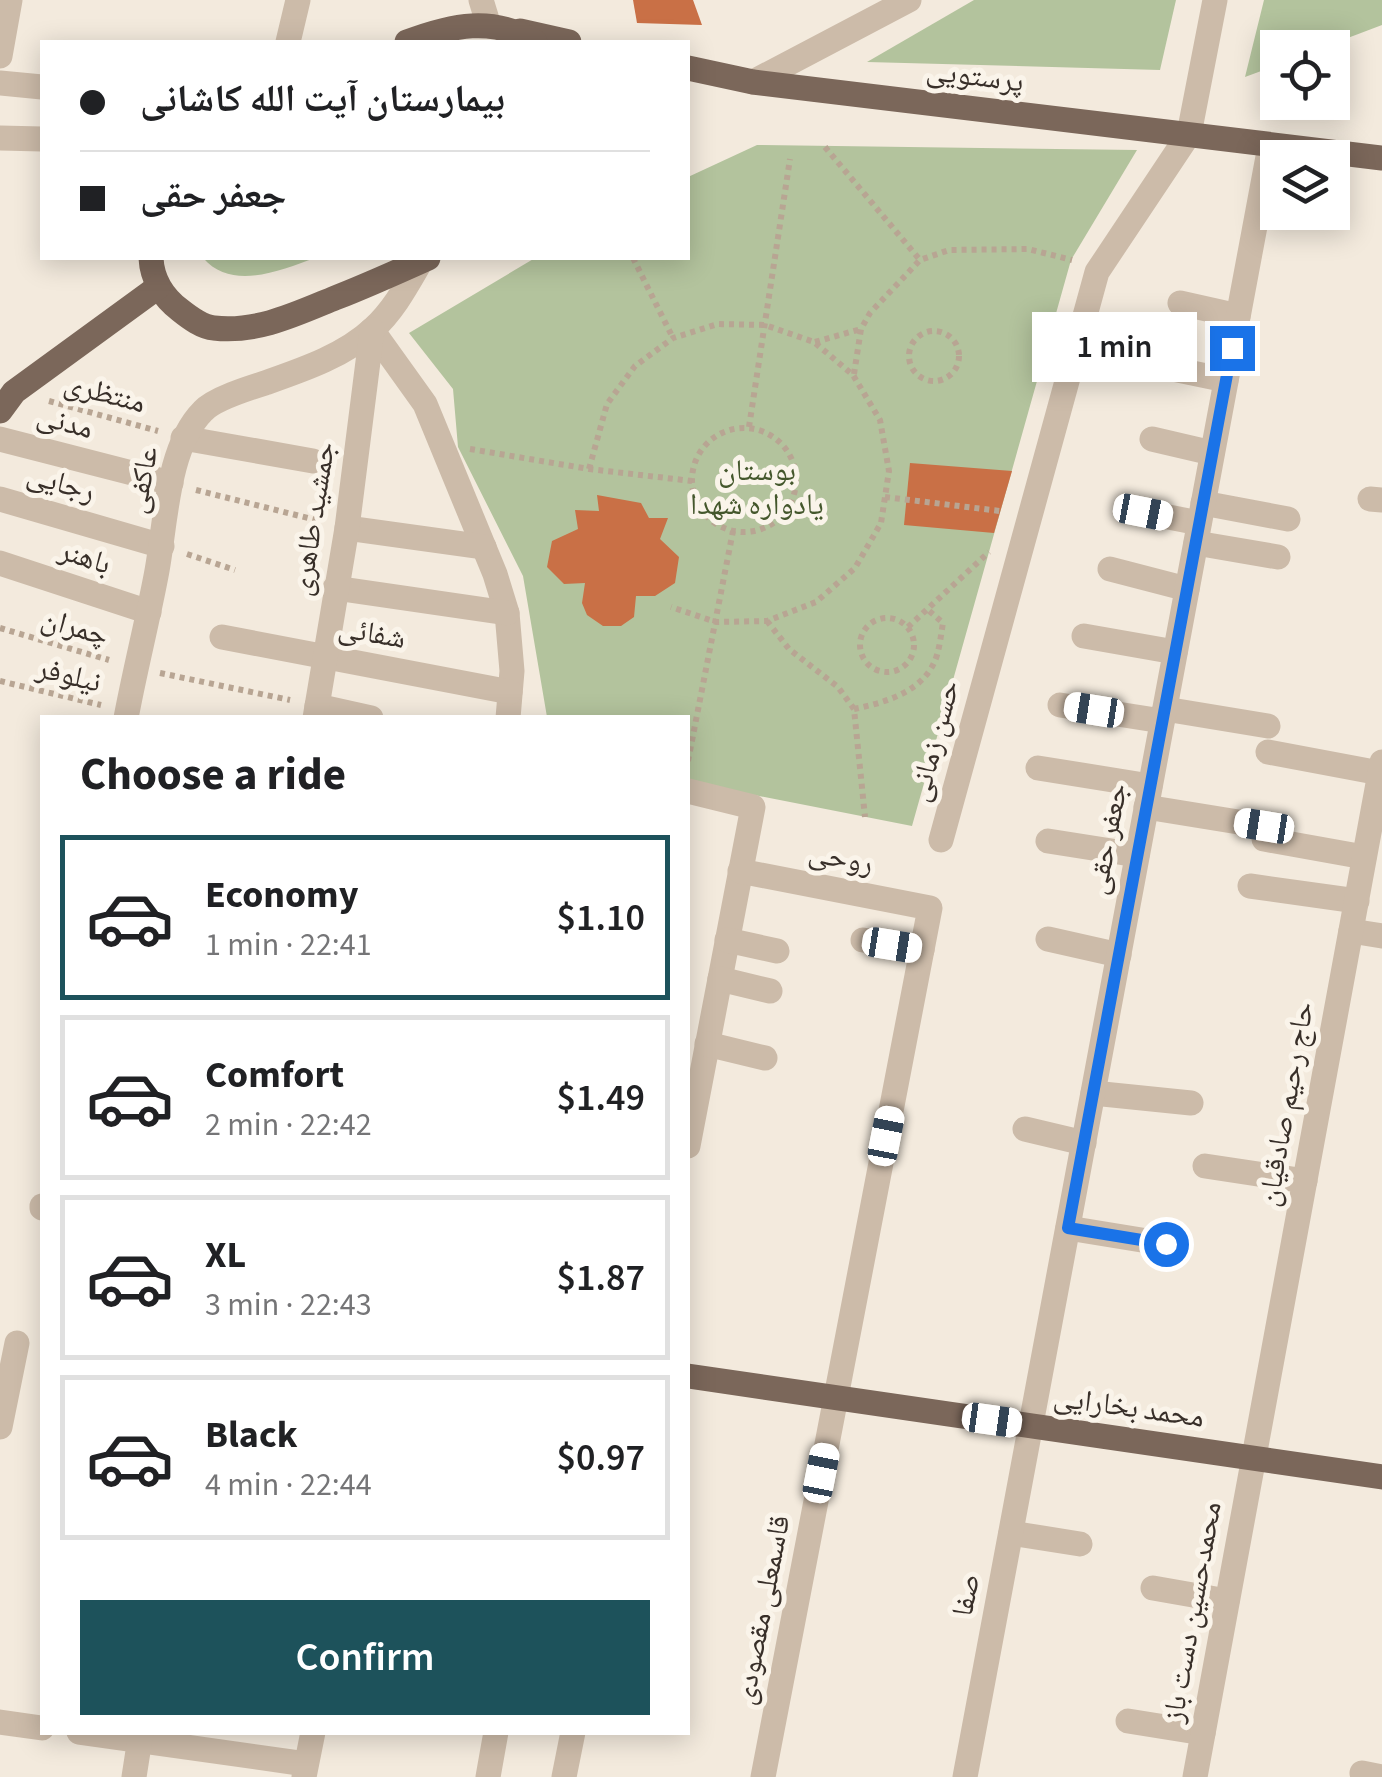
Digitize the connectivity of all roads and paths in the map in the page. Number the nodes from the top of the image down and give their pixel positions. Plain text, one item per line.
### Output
1 (10, 0) edge
2 (298, 0) edge
3 (481, 0) edge
4 (909, 0) edge
5 (1216, 0) edge
6 (499, 27) junction
7 (288, 40) edge
8 (413, 40) edge
9 (530, 40) edge
10 (560, 40) edge
11 (0, 56) edge
12 (690, 68) edge
13 (753, 82) junction
14 (0, 83) edge
15 (40, 87) edge
16 (1189, 134) junction
17 (0, 138) edge
18 (40, 139) edge
19 (1260, 145) edge
20 (825, 146) dead end
21 (1350, 155) edge
22 (1382, 158) edge
23 (790, 159) dead end
24 (1260, 199) edge
25 (151, 260) edge
26 (422, 260) edge
27 (423, 260) edge
28 (634, 260) edge
29 (920, 260) junction
30 (1097, 272) junction
31 (158, 287) junction
32 (1180, 303) dead end
33 (1238, 316) junction
34 (765, 324) junction
35 (861, 329) junction
36 (372, 330) junction
37 (922, 333) joint
38 (673, 338) junction
39 (814, 342) junction
40 (1168, 368) dead end
41 (854, 376) junction
42 (1226, 380) junction
43 (7, 402) edge
44 (749, 428) junction
45 (183, 438) junction
46 (0, 439) edge
47 (1152, 440) dead end
48 (458, 447) dead end
49 (1212, 453) junction
50 (312, 461) dead end
51 (590, 468) junction
52 (692, 481) junction
53 (171, 484) junction
54 (885, 497) junction
55 (0, 499) edge
56 (1000, 511) dead end
57 (1143, 512) dead end
58 (1288, 519) dead end
59 (1199, 523) junction
60 (346, 528) junction
61 (734, 531) junction
62 (162, 546) junction
63 (484, 547) junction
64 (988, 552) dead end
65 (1278, 557) dead end
66 (0, 563) edge
67 (1110, 569) dead end
68 (235, 570) dead end
69 (336, 588) junction
70 (1187, 589) junction
71 (671, 607) dead end
72 (927, 610) junction
73 (149, 612) junction
74 (506, 613) junction
75 (768, 620) junction
76 (716, 622) junction
77 (908, 627) junction
78 (0, 628) edge
79 (222, 636) dead end
80 (1084, 636) dead end
81 (1175, 652) junction
82 (324, 658) junction
83 (138, 668) junction
84 (0, 681) edge
85 (509, 705) edge
86 (1060, 705) dead end
87 (854, 709) junction
88 (316, 712) edge
89 (127, 715) edge
90 (343, 715) edge
91 (1164, 715) junction
92 (690, 752) edge
93 (1038, 768) dead end
94 (1381, 768) edge
95 (690, 792) edge
96 (1148, 797) junction
97 (865, 817) dead end
98 (941, 840) dead end
99 (1048, 841) dead end
100 (1137, 856) junction
101 (1364, 856) junction
102 (740, 871) junction
103 (1250, 886) dead end
104 (1356, 900) junction
105 (1350, 931) junction
106 (1382, 936) edge
107 (1048, 939) dead end
108 (728, 940) junction
109 (863, 940) dead end
110 (922, 950) junction
111 (778, 951) dead end
112 (1119, 955) junction
113 (720, 979) junction
114 (770, 991) dead end
115 (708, 1044) junction
116 (765, 1058) dead end
117 (1093, 1094) junction
118 (1191, 1103) dead end
119 (1025, 1130) dead end
120 (690, 1136) edge
121 (1084, 1143) junction
122 (1205, 1166) dead end
123 (1304, 1181) junction
124 (1068, 1228) junction
125 (1166, 1244) dead end
126 (17, 1343) dead end
127 (690, 1376) edge
128 (836, 1397) junction
129 (1031, 1426) junction
130 (0, 1427) edge
131 (1254, 1458) junction
132 (1382, 1477) edge
133 (1011, 1533) junction
134 (1080, 1544) dead end
135 (1153, 1588) dead end
136 (1227, 1601) junction
137 (1128, 1721) dead end
138 (0, 1722) edge
139 (40, 1728) edge
140 (1203, 1733) junction
141 (116, 1735) edge
142 (311, 1735) edge
143 (495, 1735) edge
144 (572, 1735) edge
145 (141, 1737) edge
146 (305, 1771) edge
147 (134, 1777) edge
148 (488, 1777) edge
149 (564, 1777) edge
150 (764, 1777) edge
151 (965, 1777) edge
152 (1195, 1777) edge

1 - 11 street
2 - 7 street
3 - 6 street
4 - 13 street
5 - 16 street
6 - 8 main road
6 - 9 main road
6 - 10 main road
12 - 13 main road, پرستویی
13 - 16 main road, پرستویی
14 - 15 street
16 - 19 main road, پرستویی
16 - 30 street, حسن زمانی
17 - 18 street
20 - 29 path
21 - 22 main road, پرستویی
23 - 34 path
24 - 33 street, جعفر حقی
25 - 31 main road
26 - 31 main road
27 - 36 street, عاکفی
28 - 38 path
29 - 30 path
29 - 35 path
30 - 98 street, حسن زمانی
31 - 43 main road
32 - 33 street
33 - 42 street, جعفر حقی
34 - 38 path
34 - 39 path
34 - 44 path
35 - 39 path
35 - 41 path
36 - 45 street, عاکفی
36 - 60 street, جمشید طاهری
36 - 63 street
37 - 37 path
38 - 51 path
39 - 41 path
40 - 42 street
41 - 54 path
42 - 49 street, جعفر حقی
43 - 45 path, منتظری
44 - 52 path
44 - 61 path
45 - 50 street
45 - 53 street, عاکفی
46 - 53 street, مدنی
47 - 49 street
48 - 51 path
49 - 59 street, جعفر حقی
51 - 52 path
52 - 61 path
53 - 60 path
53 - 62 street, عاکفی
54 - 56 path
54 - 75 path
55 - 62 street, رجایی
57 - 59 street
58 - 59 street
59 - 65 street
59 - 70 street, جعفر حقی
60 - 63 street
60 - 69 street, جمشید طاهری
61 - 76 path
62 - 68 path
62 - 73 street, عاکفی
63 - 74 street
64 - 72 path
66 - 73 street, باهنر
67 - 70 street
69 - 74 street
69 - 82 street, جمشید طاهری
70 - 81 street, جعفر حقی
71 - 76 path
72 - 77 path
72 - 87 path
73 - 83 street, عاکفی
74 - 85 street
75 - 76 path
75 - 87 path
76 - 92 path
77 - 77 path
78 - 83 path, چمران
79 - 82 street, شفائی
80 - 81 street
81 - 91 street, جعفر حقی
82 - 85 street, شفائی
82 - 88 street, جمشید طاهری
83 - 88 path, چمران
83 - 89 street, عاکفی
84 - 89 path, نیلوفر
86 - 91 street
87 - 97 path
88 - 90 street
91 - 94 street
91 - 96 street, جعفر حقی
93 - 96 street
94 - 101 street, حاج رحیم صادقیان
95 - 102 street
96 - 100 street, جعفر حقی
96 - 101 street
99 - 100 street
100 - 112 street, جعفر حقی
101 - 104 street, حاج رحیم صادقیان
102 - 108 street
102 - 110 street, روحی
103 - 104 street
104 - 105 street, حاج رحیم صادقیان
105 - 106 street
105 - 123 street, حاج رحیم صادقیان
107 - 112 street
108 - 111 street
108 - 113 street
109 - 110 street
110 - 128 street
112 - 117 street, جعفر حقی
113 - 114 street
113 - 115 street
115 - 116 street
115 - 120 street
117 - 118 street
117 - 121 street, جعفر حقی
119 - 121 street
121 - 124 street, جعفر حقی
122 - 123 street
123 - 131 street, حاج رحیم صادقیان
124 - 125 street
124 - 129 street, جعفر حقی
126 - 130 street
127 - 128 main road, محمد بخارایی
128 - 129 main road, محمد بخارایی
128 - 150 street, قاسمعلی مقصودی
129 - 131 main road, محمد بخارایی
129 - 133 street, صفا
131 - 132 main road, محمد بخارایی
131 - 136 street, محمدحسین دست باز
133 - 134 street
133 - 151 street, صفا
135 - 136 street
136 - 140 street, محمدحسین دست باز
137 - 140 street
138 - 139 street
140 - 152 street, محمدحسین دست باز
141 - 145 street
142 - 146 street
143 - 148 street
144 - 149 street
145 - 146 street
145 - 147 street

